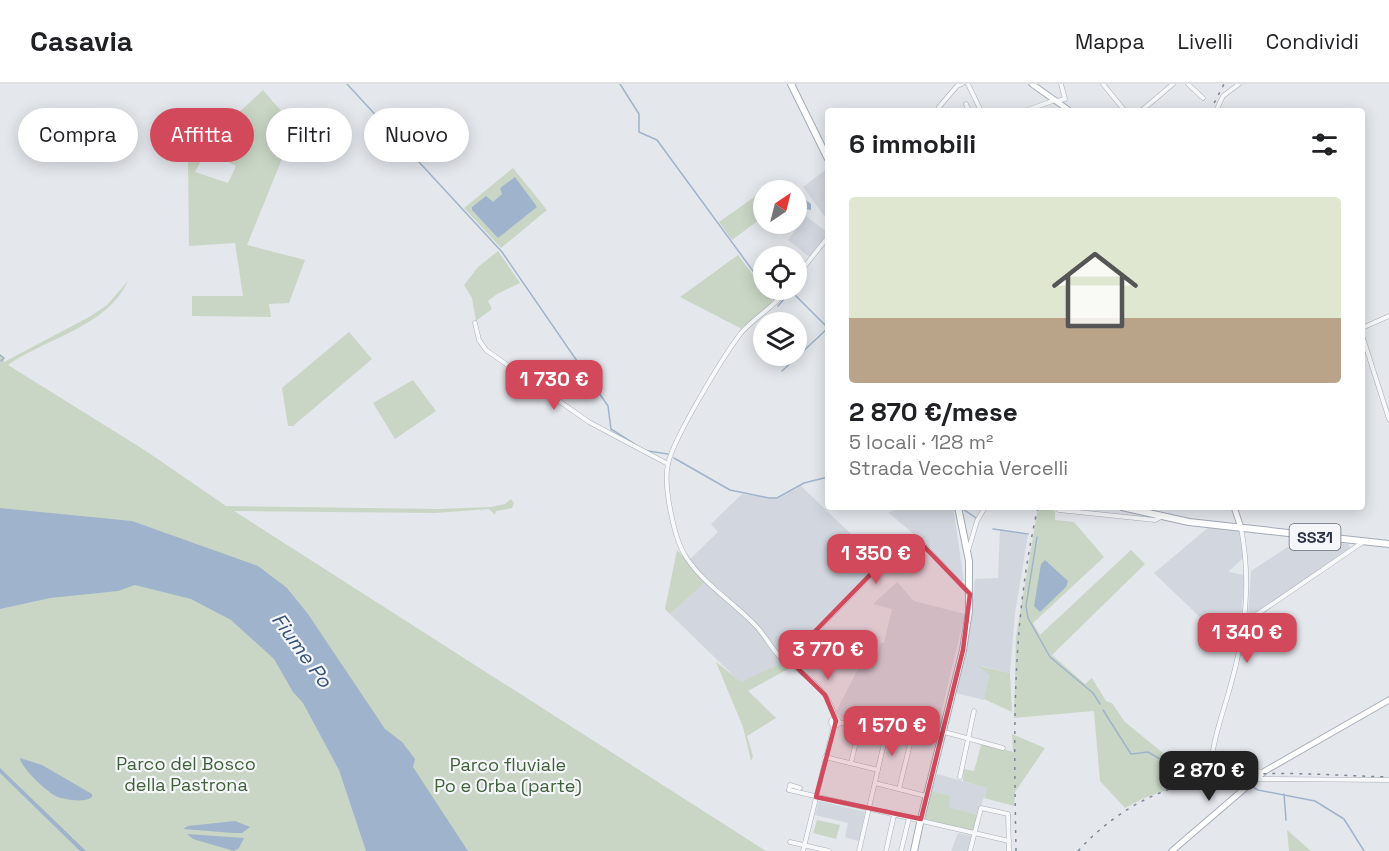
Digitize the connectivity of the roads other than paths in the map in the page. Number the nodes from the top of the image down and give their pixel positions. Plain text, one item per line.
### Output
1 (962, 84) edge
2 (968, 84) edge
3 (1032, 84) edge
4 (1061, 84) edge
5 (1103, 84) edge
6 (1173, 84) edge
7 (1188, 84) edge
8 (1239, 84) edge
9 (794, 86) edge
10 (1203, 98) dead end
11 (1056, 101) junction
12 (966, 104) dead end
13 (940, 108) edge
14 (968, 108) edge
15 (980, 108) edge
16 (1034, 108) edge
17 (1066, 108) edge
18 (1123, 108) edge
19 (1145, 108) edge
20 (1217, 108) edge
21 (825, 153) edge
22 (825, 241) edge
23 (807, 264) edge
24 (779, 300) edge
25 (1389, 316) edge
26 (475, 323) dead end
27 (1365, 327) edge
28 (1365, 344) edge
29 (1389, 419) edge
30 (668, 464) junction
31 (958, 510) edge
32 (984, 510) edge
33 (1059, 510) dead end
34 (1134, 510) edge
35 (1235, 510) edge
36 (1161, 517) junction
37 (1241, 528) junction
38 (1364, 542) junction
39 (1389, 544) edge
40 (967, 552) junction
41 (970, 590) junction
42 (1243, 624) junction
43 (789, 662) junction
44 (1389, 700) edge
45 (974, 711) dead end
46 (835, 718) junction
47 (839, 723) junction
48 (915, 724) junction
49 (834, 725) junction
50 (860, 725) junction
51 (888, 726) junction
52 (943, 732) junction
53 (968, 738) junction
54 (1003, 748) dead end
55 (825, 757) junction
56 (851, 763) junction
57 (878, 770) junction
58 (1263, 772) junction
59 (960, 777) dead end
60 (1256, 779) junction
61 (1389, 780) edge
62 (874, 783) junction
63 (800, 788) dead end
64 (899, 789) junction
65 (927, 796) junction
66 (816, 797) junction
67 (868, 809) junction
68 (894, 815) junction
69 (909, 818) junction
70 (920, 821) junction
71 (975, 834) junction
72 (790, 842) dead end
73 (1009, 842) junction
74 (803, 845) junction
75 (803, 851) edge
76 (829, 851) edge
77 (859, 851) edge
78 (886, 851) edge
79 (901, 851) edge
80 (914, 851) edge
81 (970, 851) edge
82 (1009, 851) edge
83 (1172, 851) edge

1 - 13 street
2 - 15 street
3 - 11 street
4 - 11 street
5 - 18 street
6 - 19 street
7 - 10 street
8 - 20 street
9 - 21 main road
11 - 16 street
11 - 17 street
12 - 14 street
22 - 23 street
24 - 30 street
25 - 27 street
26 - 30 street
28 - 29 street
30 - 43 street
31 - 40 main road
32 - 40 street
33 - 36 street
34 - 36 main road, SS31
35 - 37 street
36 - 37 main road, SS31
37 - 38 main road, SS31
37 - 42 street
38 - 39 main road, SS31
38 - 42 street
40 - 41 main road
41 - 43 street
41 - 52 main road
42 - 58 street
43 - 46 street
44 - 58 street
45 - 53 street
46 - 47 street
46 - 49 street
47 - 49 street
47 - 50 street
48 - 51 street
48 - 52 street
48 - 64 street
49 - 55 street
50 - 51 street
50 - 56 street
51 - 57 street
52 - 53 street
52 - 65 main road
53 - 54 street
53 - 59 street
55 - 56 street
55 - 66 street
56 - 57 street
57 - 62 street
58 - 60 street
60 - 61 street
60 - 83 street
62 - 64 street
62 - 67 street
63 - 66 street
64 - 65 street
65 - 70 main road
66 - 67 street
66 - 74 street
67 - 68 street
67 - 77 street
68 - 69 street
68 - 78 street
69 - 70 street
69 - 79 street
70 - 71 street
70 - 80 main road
71 - 73 street
71 - 73 street
71 - 81 street
72 - 74 street
73 - 82 street
74 - 75 street
74 - 76 street

